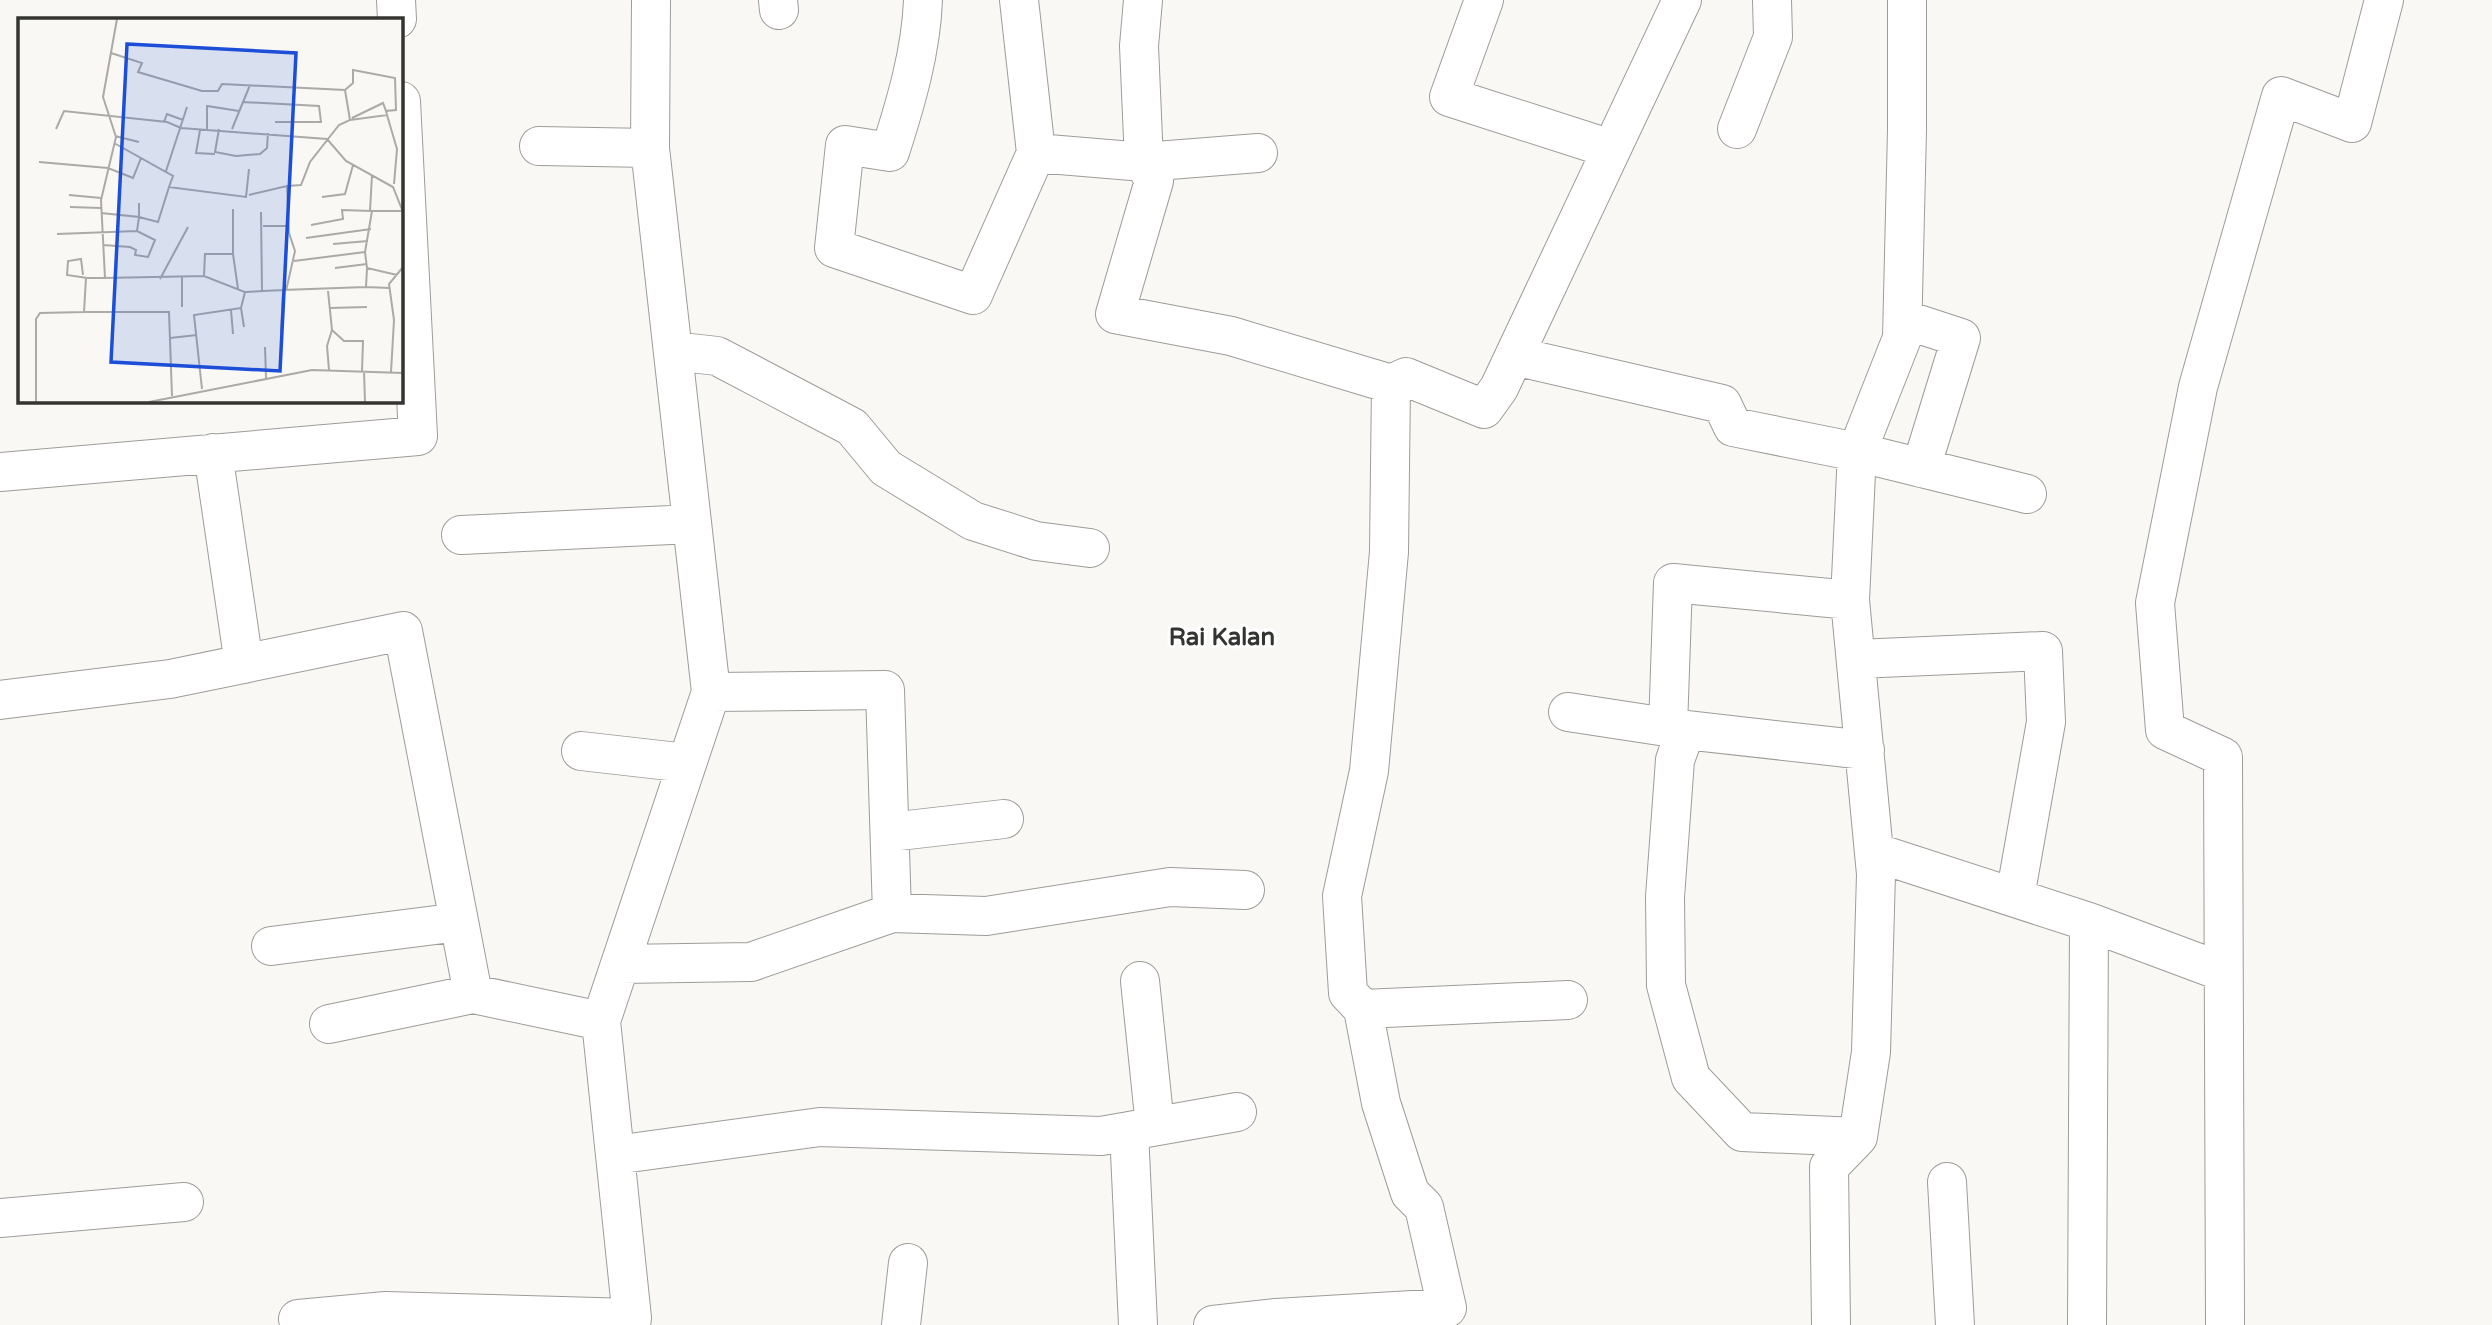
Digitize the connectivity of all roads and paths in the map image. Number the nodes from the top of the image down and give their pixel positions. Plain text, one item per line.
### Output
1 (396, 0) edge
2 (651, 0) edge
3 (923, 0) edge
4 (1019, 0) edge
5 (1143, 0) edge
6 (1484, 0) edge
7 (1682, 0) edge
8 (1772, 0) edge
9 (1907, 0) edge
10 (2384, 0) edge
11 (397, 18) edge
12 (402, 121) edge
13 (1737, 129) dead end
14 (539, 146) dead end
15 (650, 148) junction
16 (1611, 149) junction
17 (1036, 153) junction
18 (1258, 153) dead end
19 (1144, 162) junction
20 (1903, 320) junction
21 (673, 351) junction
22 (1514, 356) junction
23 (1391, 384) junction
24 (1857, 452) junction
25 (213, 453) junction
26 (1920, 468) junction
27 (0, 472) edge
28 (2027, 494) dead end
29 (692, 524) junction
30 (461, 535) dead end
31 (1090, 548) dead end
32 (1850, 600) junction
33 (1857, 659) junction
34 (244, 664) junction
35 (711, 692) junction
36 (0, 700) edge
37 (1569, 712) dead end
38 (1677, 728) junction
39 (1865, 750) junction
40 (581, 751) dead end
41 (687, 763) junction
42 (1004, 819) dead end
43 (890, 832) junction
44 (1874, 852) junction
45 (1245, 890) dead end
46 (2015, 897) junction
47 (892, 913) junction
48 (459, 922) junction
49 (2089, 922) junction
50 (271, 946) dead end
51 (620, 964) junction
52 (2223, 972) junction
53 (1140, 981) dead end
54 (473, 994) junction
55 (1568, 1000) dead end
56 (1363, 1009) junction
57 (601, 1021) junction
58 (329, 1024) dead end
59 (1237, 1112) dead end
60 (1142, 1129) junction
61 (1858, 1137) junction
62 (615, 1155) junction
63 (1947, 1182) dead end
64 (184, 1202) dead end
65 (0, 1218) edge
66 (908, 1263) dead end
67 (1448, 1316) edge
68 (298, 1319) dead end
69 (631, 1321) edge
70 (901, 1325) edge
71 (1138, 1325) edge
72 (1213, 1325) edge
73 (1830, 1325) edge
74 (1955, 1325) edge
75 (2087, 1325) edge
76 (2224, 1325) edge

1 - 11 street
2 - 15 street
3 - 17 street
4 - 17 street
5 - 19 street
6 - 16 street
7 - 16 street
8 - 13 street
9 - 20 street
10 - 52 street
12 - 25 street
14 - 15 street
15 - 21 street
16 - 22 street
17 - 19 street
18 - 19 street
19 - 23 street
20 - 24 street
20 - 26 street
21 - 29 street
21 - 31 street
22 - 23 street
22 - 24 street
23 - 56 street
24 - 26 street
24 - 32 street
25 - 27 street
25 - 34 street
26 - 28 street
29 - 30 street
29 - 35 street
32 - 33 street
32 - 38 street
33 - 39 street
33 - 46 street
34 - 36 street
34 - 48 street
35 - 41 street
35 - 43 street
37 - 38 street
38 - 39 street
38 - 61 street
39 - 44 street
40 - 41 street
41 - 51 street
42 - 43 street
43 - 47 street
44 - 46 street
44 - 61 street
45 - 47 street
46 - 49 street
47 - 51 street
48 - 50 street
48 - 54 street
49 - 52 street
49 - 75 street
51 - 57 street
52 - 76 street
53 - 60 street
54 - 57 street
54 - 58 street
55 - 56 street
56 - 67 street
57 - 62 street
59 - 60 street
60 - 62 street
60 - 71 street
61 - 73 street
62 - 69 street
63 - 74 street
64 - 65 street
66 - 70 street
67 - 72 street
68 - 69 street

